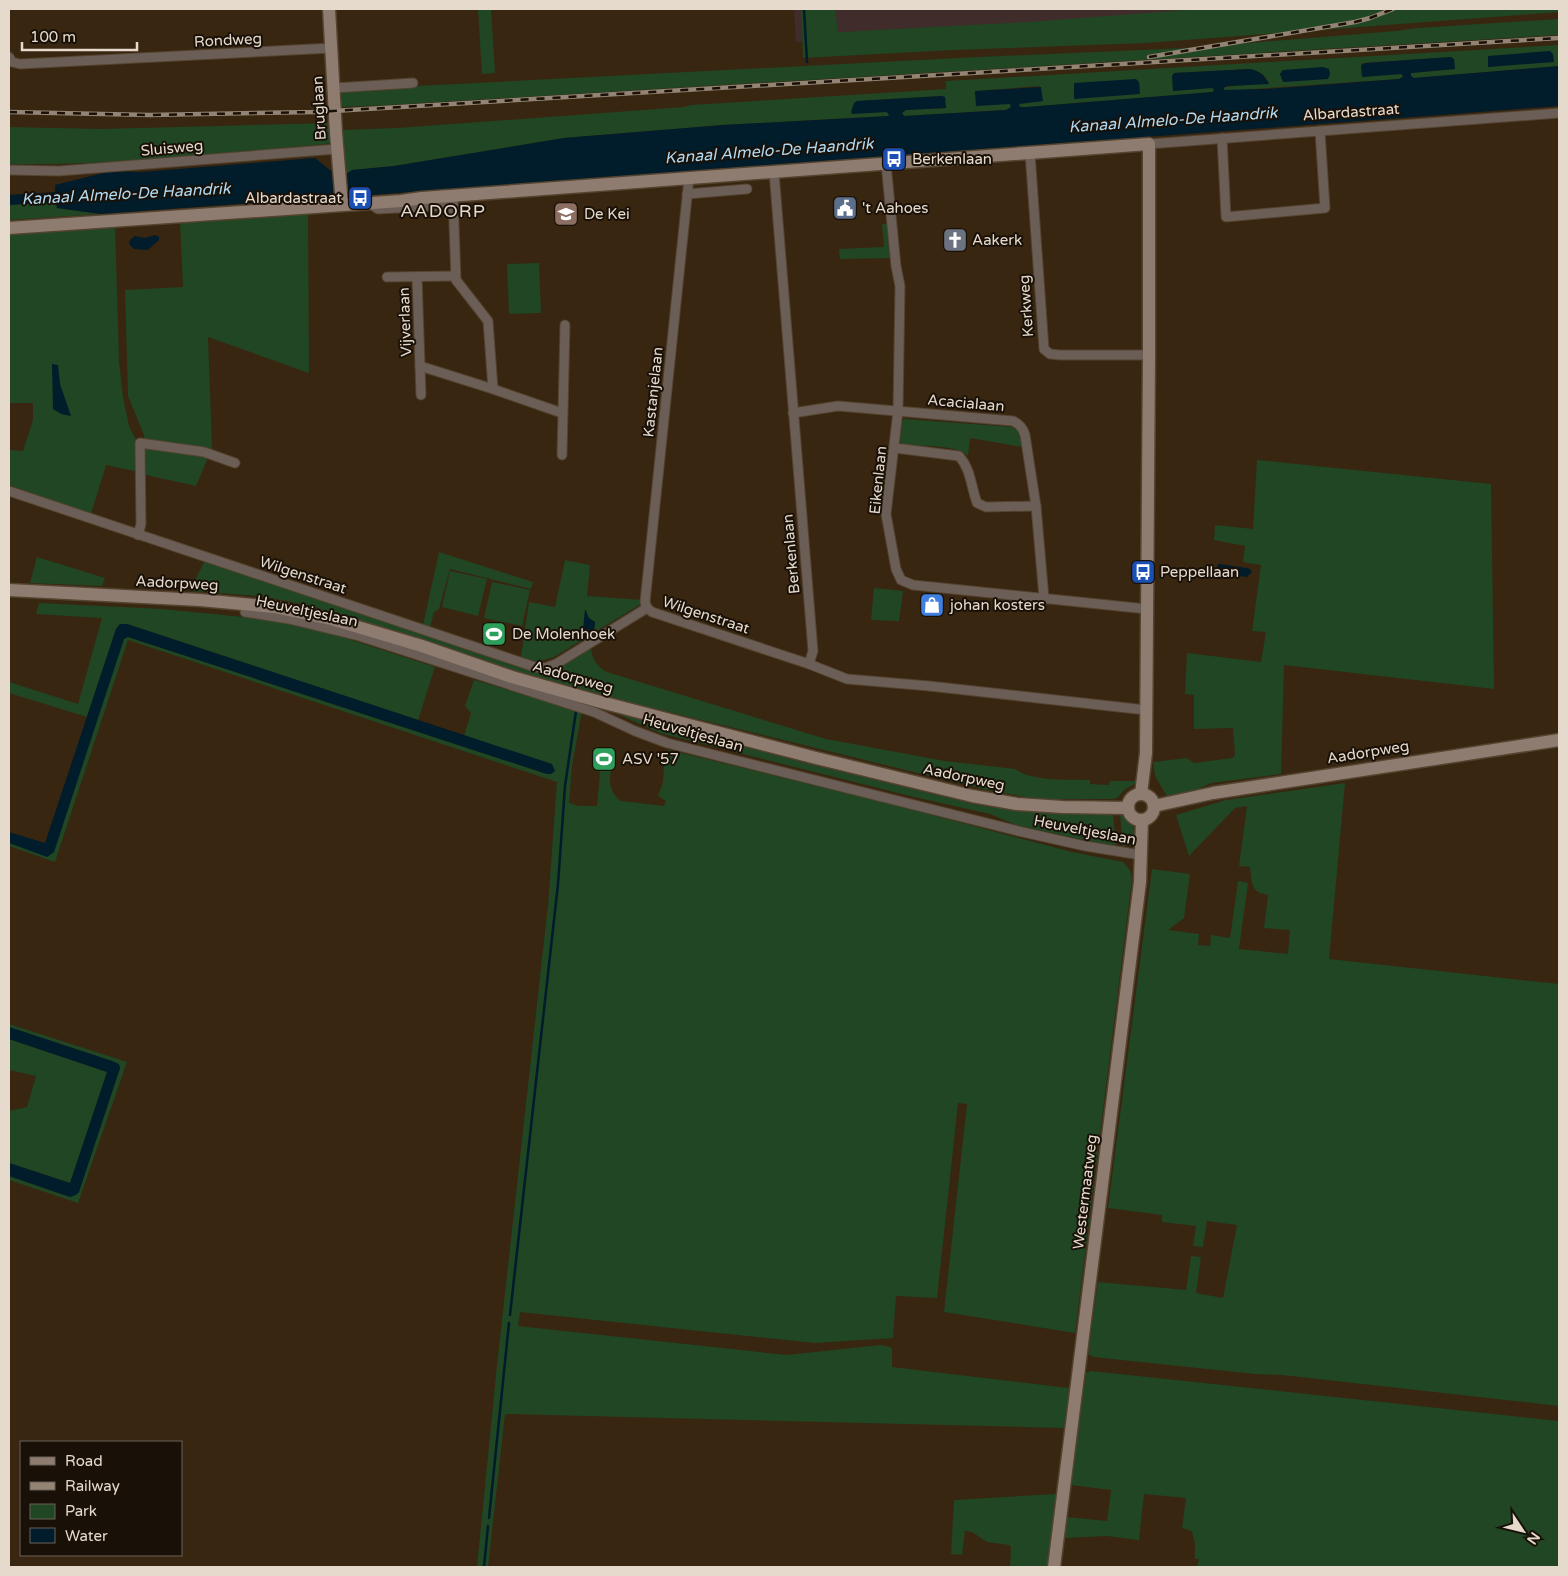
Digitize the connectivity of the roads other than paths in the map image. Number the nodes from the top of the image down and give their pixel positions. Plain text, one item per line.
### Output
1 (330, 9) edge
2 (332, 48) junction
3 (9, 57) edge
4 (413, 83) dead end
5 (334, 88) junction
6 (1559, 113) edge
7 (1320, 131) junction
8 (1222, 138) junction
9 (1149, 144) junction
10 (337, 149) junction
11 (1030, 153) junction
12 (886, 164) junction
13 (9, 170) edge
14 (774, 172) junction
15 (689, 178) junction
16 (747, 189) dead end
17 (687, 194) junction
18 (453, 200) junction
19 (342, 204) junction
20 (9, 228) edge
21 (455, 276) junction
22 (417, 277) junction
23 (387, 278) dead end
24 (565, 325) dead end
25 (1149, 356) junction
26 (420, 366) junction
27 (493, 389) junction
28 (421, 395) dead end
29 (898, 411) junction
30 (562, 413) junction
31 (793, 413) junction
32 (895, 448) junction
33 (562, 455) dead end
34 (235, 463) dead end
35 (9, 491) edge
36 (1036, 506) junction
37 (138, 535) junction
38 (9, 590) edge
39 (1044, 598) junction
40 (647, 608) junction
41 (1146, 609) junction
42 (245, 612) dead end
43 (810, 664) junction
44 (1146, 710) junction
45 (1559, 740) edge
46 (1141, 794) junction
47 (1154, 806) junction
48 (1128, 808) junction
49 (1142, 820) junction
50 (1142, 855) junction
51 (1054, 1567) edge

1 - 2 street, Bruglaan
2 - 3 street, Rondweg
2 - 5 street, Bruglaan
4 - 5 street
5 - 10 street, Bruglaan
6 - 7 street, Albardastraat
7 - 8 street, Albardastraat
7 - 8 street
8 - 9 street, Albardastraat
9 - 11 street, Albardastraat
9 - 25 street
10 - 13 street, Sluisweg
10 - 19 street, Bruglaan
11 - 12 street, Albardastraat
11 - 25 street, Kerkweg
12 - 14 street, Albardastraat
12 - 29 street, Eikenlaan
14 - 15 street, Albardastraat
14 - 31 street, Berkenlaan
15 - 17 street, Kastanjelaan
15 - 18 street, Albardastraat
16 - 17 street
17 - 40 street, Kastanjelaan
18 - 19 street, Albardastraat
18 - 21 street
19 - 20 street, Albardastraat
21 - 22 street, Vijverlaan
21 - 27 street
22 - 23 street, Vijverlaan
22 - 26 street, Vijverlaan
24 - 30 street
25 - 41 street
26 - 27 street, Vijverlaan
26 - 28 street, Vijverlaan
27 - 30 street, Vijverlaan
29 - 31 street, Acacialaan
29 - 32 street, Eikenlaan
29 - 36 street, Acacialaan
30 - 33 street
31 - 43 street, Berkenlaan
32 - 36 street
32 - 39 street, Eikenlaan
34 - 37 street
35 - 37 street, Wilgenstraat
36 - 39 street, Acacialaan
37 - 40 street, Wilgenstraat
38 - 48 street, Aadorpweg
39 - 41 street, Eikenlaan
40 - 43 street, Wilgenstraat
41 - 44 street
42 - 50 street, Heuveltjeslaan
43 - 44 street, Wilgenstraat
44 - 46 street
45 - 47 street, Aadorpweg
46 - 47 street
46 - 48 street
47 - 49 street
48 - 49 street
49 - 50 street, Westermaatweg
50 - 51 street, Westermaatweg

